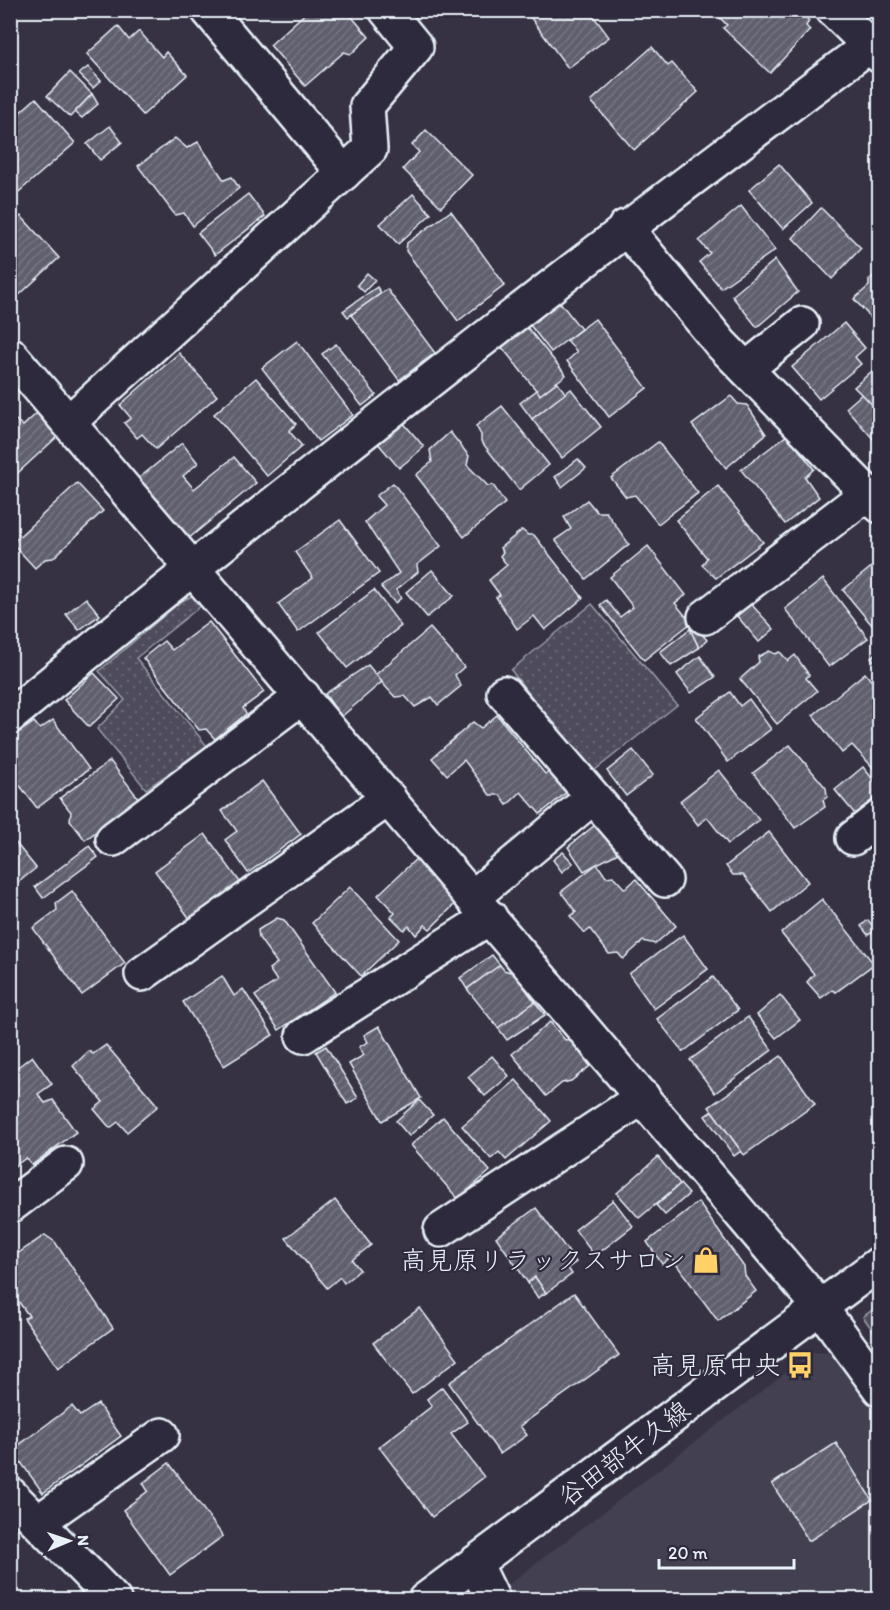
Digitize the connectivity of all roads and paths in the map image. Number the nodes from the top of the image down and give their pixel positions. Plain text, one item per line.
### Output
1 (208, 10) edge
2 (386, 10) edge
3 (833, 10) edge
4 (874, 51) edge
5 (344, 173) junction
6 (625, 227) junction
7 (802, 324) dead end
8 (10, 354) edge
9 (746, 369) junction
10 (70, 421) junction
11 (874, 499) edge
12 (193, 566) junction
13 (705, 617) dead end
14 (504, 693) dead end
15 (303, 696) junction
16 (10, 716) edge
17 (593, 797) junction
18 (389, 798) junction
19 (879, 817) edge
20 (853, 838) dead end
21 (113, 840) dead end
22 (665, 879) dead end
23 (482, 907) junction
24 (142, 974) dead end
25 (303, 1036) dead end
26 (643, 1097) junction
27 (66, 1164) dead end
28 (10, 1206) edge
29 (441, 1230) dead end
30 (879, 1263) edge
31 (820, 1307) junction
32 (879, 1389) edge
33 (162, 1435) dead end
34 (10, 1494) edge
35 (38, 1522) junction
36 (475, 1563) junction
37 (114, 1599) edge
38 (425, 1599) edge
39 (493, 1599) edge

1 - 5 street
2 - 5 street
3 - 4 street
4 - 6 street
5 - 10 street
6 - 9 street
6 - 12 street
7 - 9 street
8 - 10 street
9 - 11 street
10 - 12 street
11 - 13 street
12 - 15 street
12 - 16 street
14 - 17 street
15 - 18 street
15 - 21 street
17 - 22 street
17 - 23 street
18 - 23 street
18 - 24 street
19 - 20 street
23 - 25 street
23 - 26 street
26 - 29 street
26 - 31 street
27 - 28 street
30 - 31 street, 谷田部牛久線
31 - 32 street
31 - 36 street, 谷田部牛久線
33 - 35 street
34 - 35 street
35 - 37 street
36 - 38 street, 谷田部牛久線
36 - 39 street

